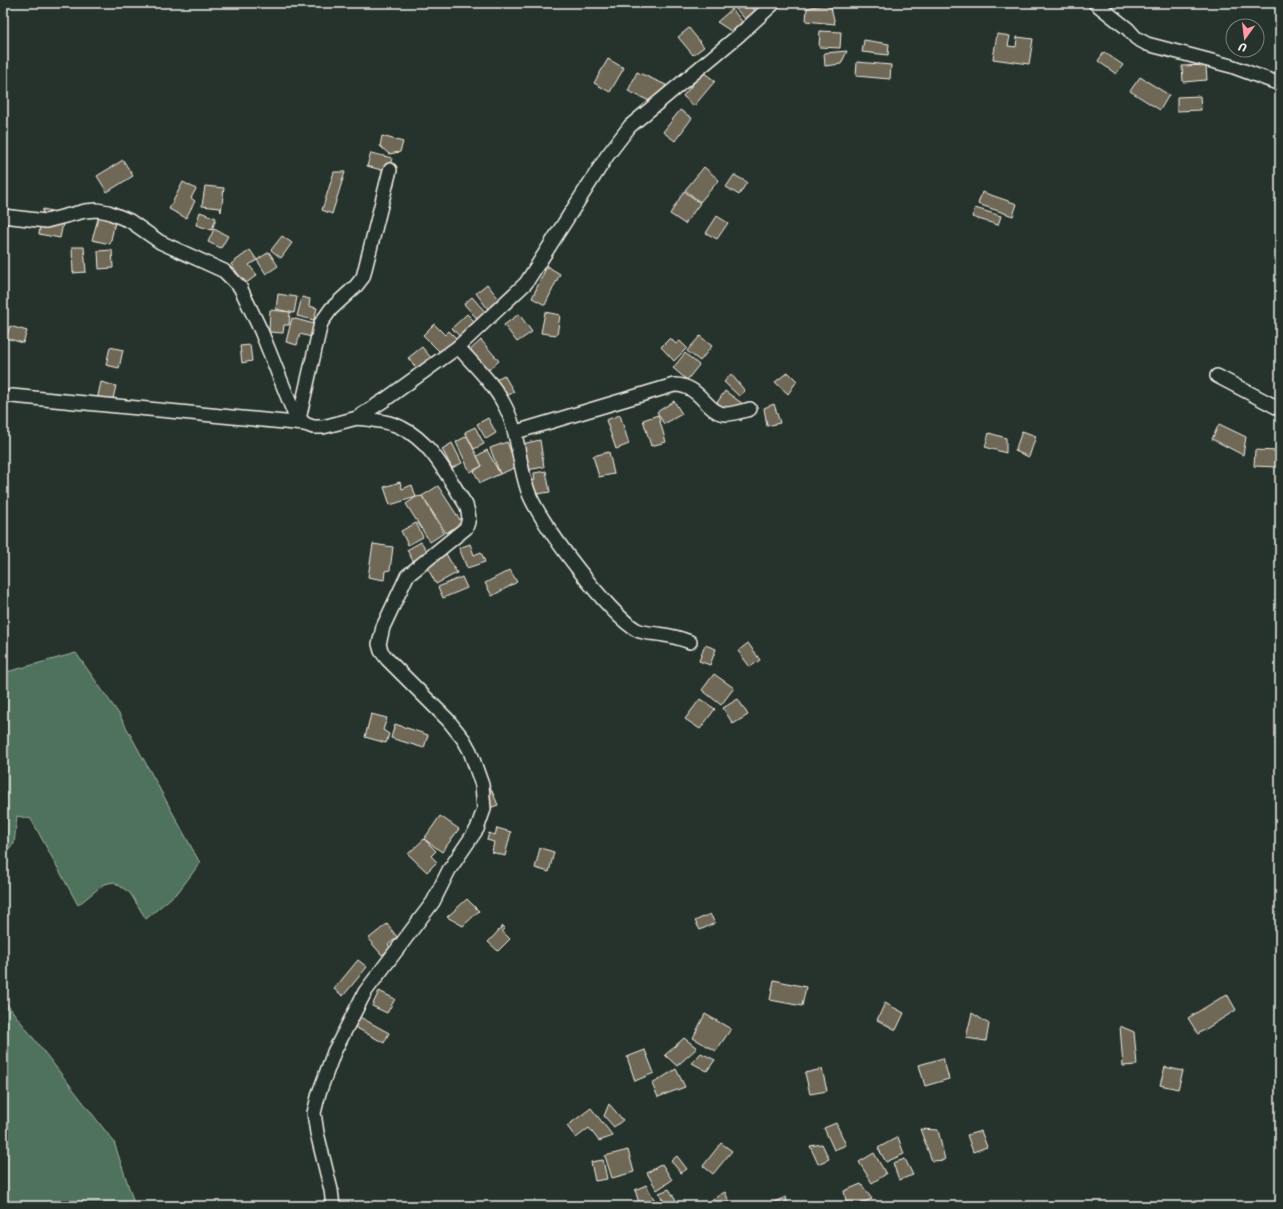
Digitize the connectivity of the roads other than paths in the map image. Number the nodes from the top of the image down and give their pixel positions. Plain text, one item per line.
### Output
1 (774, 3) edge
2 (1095, 3) edge
3 (1280, 84) edge
4 (390, 170) dead end
5 (3, 216) edge
6 (458, 347) junction
7 (1217, 376) dead end
8 (12, 396) dead end
9 (750, 408) dead end
10 (1280, 409) edge
11 (357, 418) junction
12 (302, 422) junction
13 (516, 432) junction
14 (690, 642) dead end
15 (333, 1206) edge

1 - 6 street
2 - 3 street
4 - 12 street
5 - 12 street
6 - 11 street
6 - 13 street
7 - 10 street
8 - 12 street
9 - 13 street
11 - 12 street
11 - 15 street
13 - 14 street

